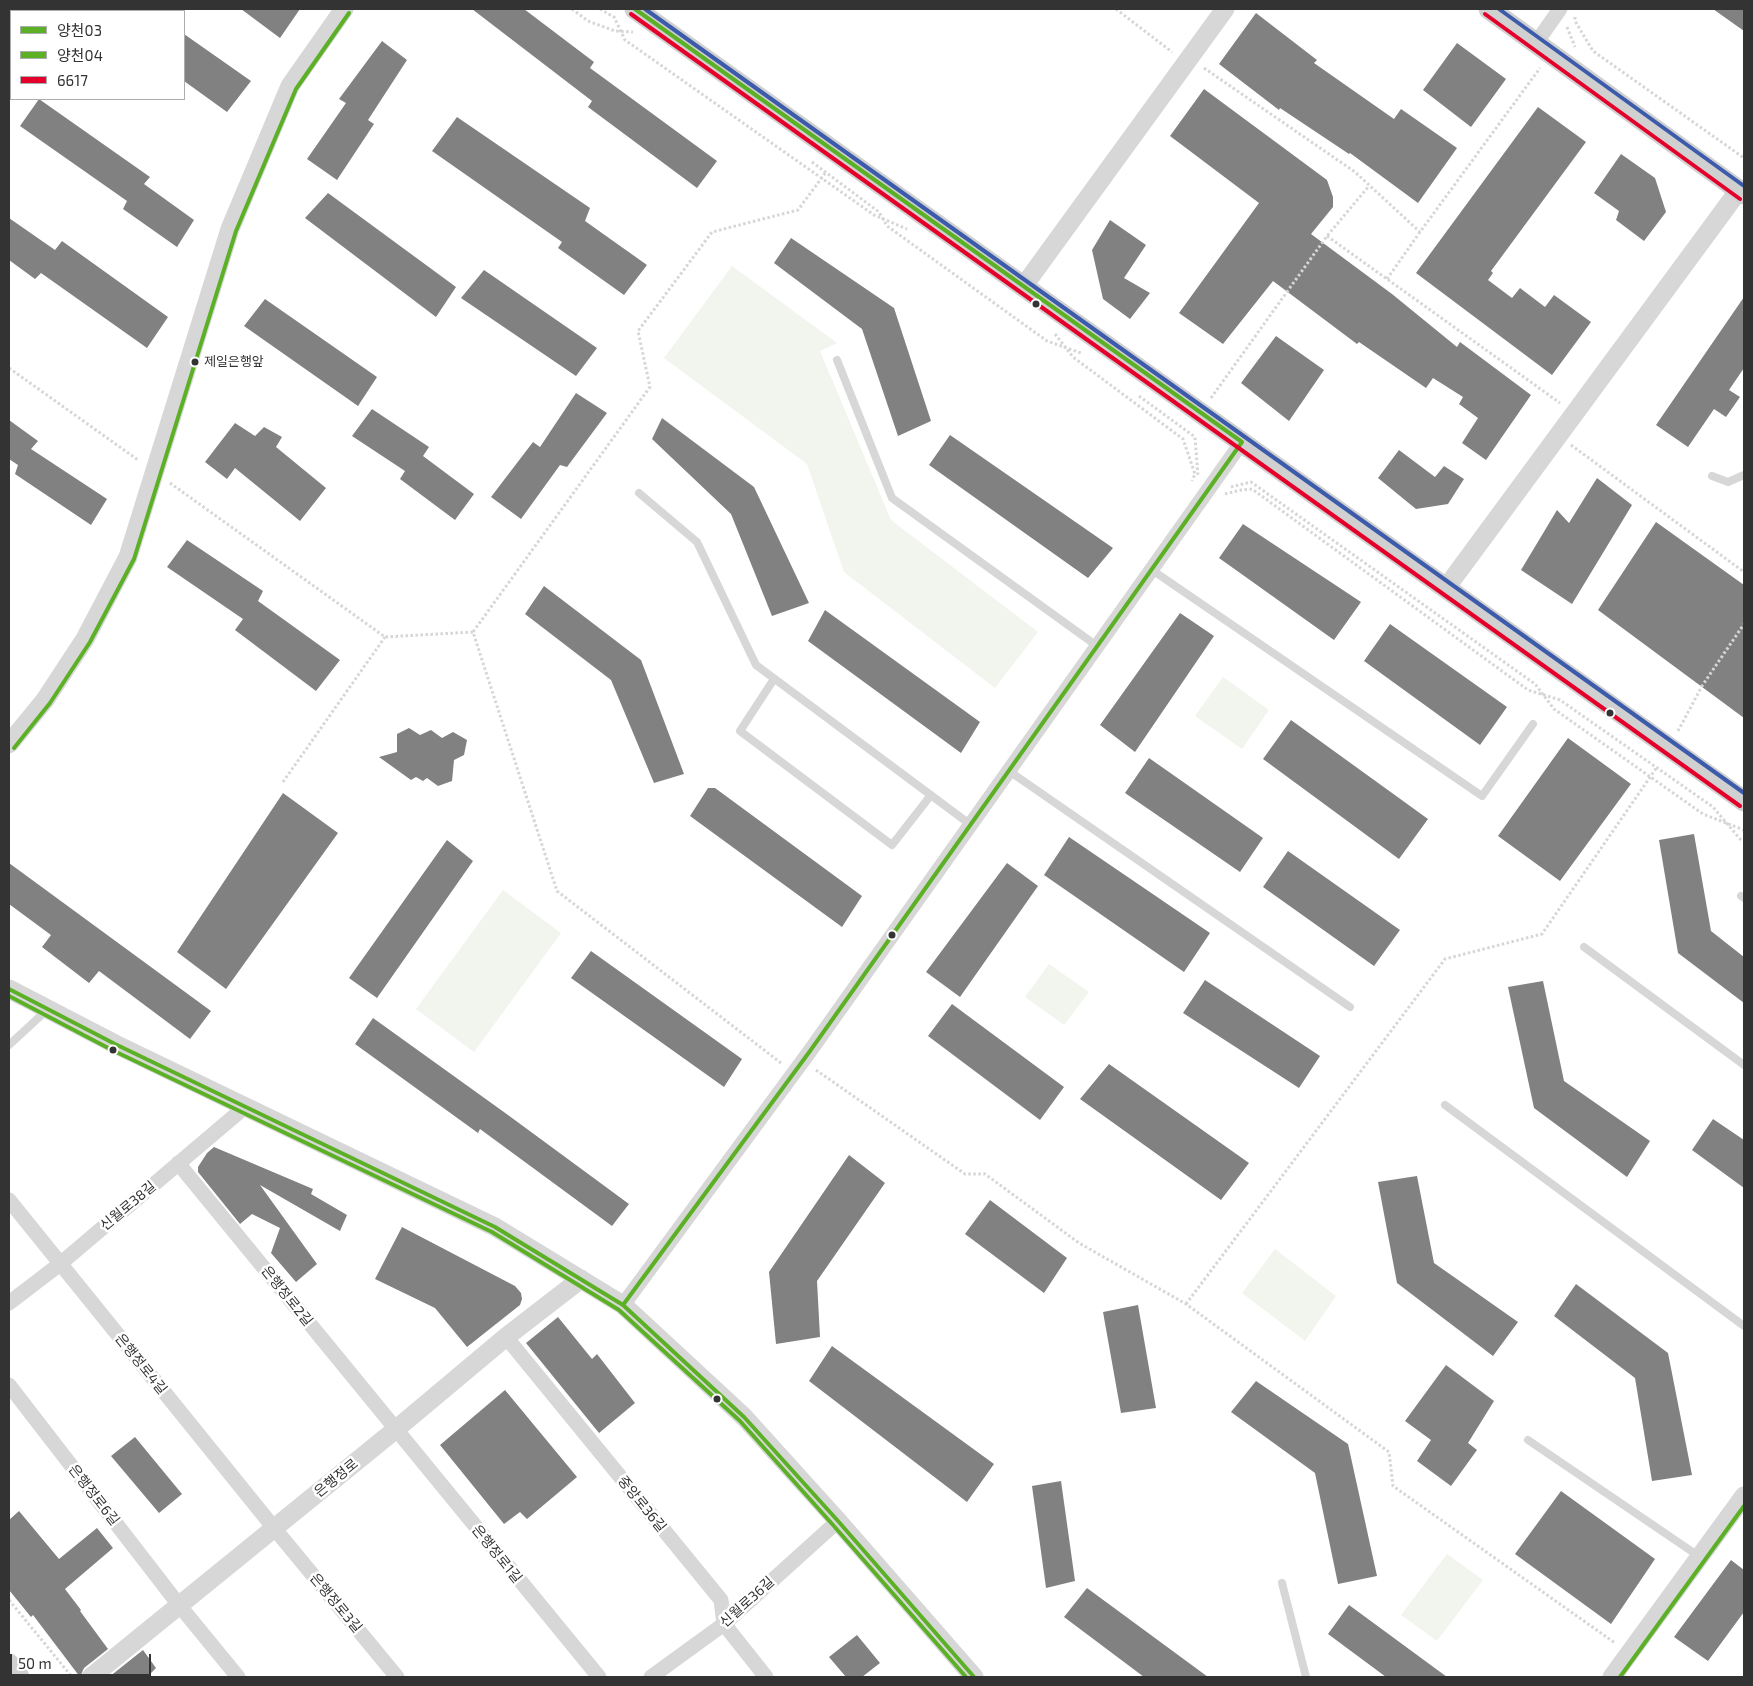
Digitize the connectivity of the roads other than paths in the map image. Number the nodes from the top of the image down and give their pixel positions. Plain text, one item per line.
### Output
1 (344, 9) edge
2 (634, 9) edge
3 (1225, 9) edge
4 (1489, 9) edge
5 (1560, 9) edge
6 (1543, 48) junction
7 (1742, 192) edge
8 (1024, 287) junction
9 (836, 360) dead end
10 (1242, 442) junction
11 (1744, 475) edge
12 (1712, 476) dead end
13 (639, 493) dead end
14 (1152, 570) junction
15 (1446, 588) junction
16 (1097, 646) junction
17 (774, 679) junction
18 (1533, 724) dead end
19 (9, 744) edge
20 (1009, 771) junction
21 (930, 795) junction
22 (1744, 801) edge
23 (971, 825) junction
24 (1584, 947) dead end
25 (9, 989) edge
26 (1350, 1007) dead end
27 (48, 1010) junction
28 (9, 1045) edge
29 (1744, 1065) edge
30 (1445, 1106) dead end
31 (245, 1107) junction
32 (178, 1163) junction
33 (9, 1200) edge
34 (60, 1264) junction
35 (581, 1279) junction
36 (9, 1303) edge
37 (623, 1305) junction
38 (1744, 1326) edge
39 (506, 1337) junction
40 (9, 1386) edge
41 (395, 1430) junction
42 (1528, 1440) dead end
43 (1744, 1496) edge
44 (838, 1521) junction
45 (274, 1528) junction
46 (1700, 1557) junction
47 (1282, 1583) dead end
48 (179, 1605) junction
49 (724, 1624) junction
50 (9, 1664) edge
51 (19, 1677) edge
52 (91, 1677) edge
53 (238, 1677) edge
54 (397, 1677) edge
55 (598, 1677) edge
56 (651, 1677) edge
57 (766, 1677) edge
58 (974, 1677) edge
59 (1306, 1677) edge
60 (1612, 1677) edge

1 - 19 street
2 - 8 main road
3 - 8 street
4 - 6 main road
5 - 6 street
6 - 7 main road
7 - 15 street
8 - 10 main road
9 - 16 lane
10 - 14 street
10 - 15 main road
11 - 12 lane
13 - 17 lane
14 - 16 street
14 - 18 lane
15 - 22 main road
16 - 20 street
17 - 21 lane
17 - 21 lane
20 - 23 street
20 - 26 lane
21 - 23 lane
23 - 37 street
24 - 29 lane
25 - 27 street
27 - 28 lane
27 - 31 street
30 - 38 lane
31 - 32 street, 신월로38길
31 - 35 street
32 - 34 street, 신월로38길
32 - 41 street, 은행정로2길
33 - 34 street, 은행정로4길
34 - 36 street, 신월로38길
34 - 45 street, 은행정로4길
35 - 37 street
35 - 39 street, 은행정로
37 - 44 street
39 - 41 street, 은행정로
39 - 49 street, 중앙로36길
40 - 48 street, 은행정로6길
41 - 45 street, 은행정로
41 - 55 street, 은행정로1길
42 - 46 lane
43 - 46 street
44 - 49 street, 신월로36길
44 - 58 street
45 - 48 street, 은행정로
45 - 54 street, 은행정로3길
46 - 60 street
47 - 59 lane
48 - 52 street, 은행정로
48 - 53 street, 은행정로6길
49 - 56 street, 신월로36길
49 - 57 street, 중앙로36길
50 - 51 main road

